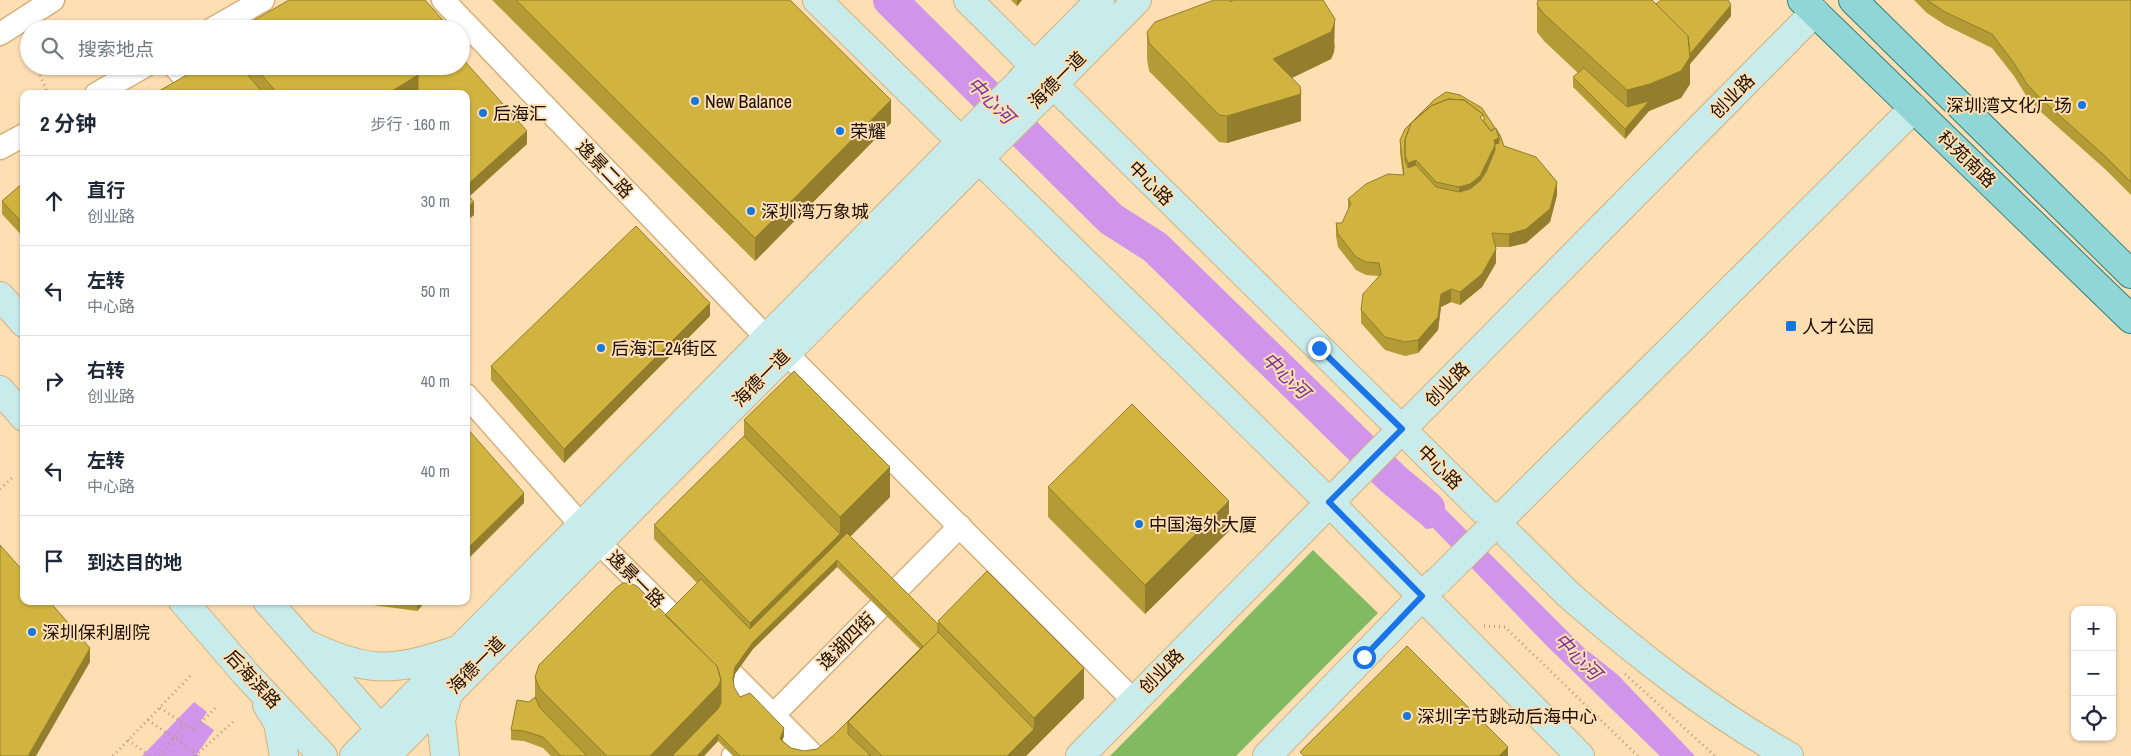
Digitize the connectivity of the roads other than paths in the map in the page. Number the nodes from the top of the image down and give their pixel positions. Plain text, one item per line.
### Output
1 (53, 0) edge
2 (263, 0) edge
3 (443, 0) edge
4 (817, 0) edge
5 (968, 0) edge
6 (1100, 0) edge
7 (1137, 0) edge
8 (1852, 0) edge
9 (1808, 6) edge
10 (22, 20) edge
11 (228, 20) edge
12 (462, 20) edge
13 (20, 21) edge
14 (470, 28) edge
15 (0, 34) edge
16 (129, 75) edge
17 (182, 75) edge
18 (1037, 82) junction
19 (103, 90) edge
20 (195, 90) edge
21 (1914, 108) junction
22 (20, 137) edge
23 (976, 144) junction
24 (0, 148) edge
25 (2131, 274) edge
26 (0, 296) edge
27 (20, 318) edge
28 (2131, 319) edge
29 (777, 346) junction
30 (0, 390) edge
31 (470, 399) edge
32 (20, 412) edge
33 (1397, 434) junction
34 (1335, 497) junction
35 (960, 526) junction
36 (1492, 526) junction
37 (590, 534) junction
38 (1430, 589) junction
39 (186, 605) edge
40 (271, 605) edge
41 (480, 629) junction
42 (303, 642) junction
43 (245, 673) junction
44 (448, 693) junction
45 (1133, 700) junction
46 (773, 715) junction
47 (392, 747) edge
48 (284, 756) edge
49 (323, 756) edge
50 (354, 756) edge
51 (445, 756) edge
52 (733, 756) edge
53 (814, 756) edge
54 (1080, 756) edge
55 (1267, 756) edge
56 (1580, 756) edge
57 (1789, 756) edge

1 - 10 street
2 - 11 street
3 - 12 street, 逸景二路
4 - 23 main road
5 - 18 main road, 中心路
6 - 18 main road, 海德一道
7 - 18 main road, 海德一道
8 - 25 main road, 科苑南路
9 - 21 main road, 科苑南路
9 - 33 main road, 创业路
13 - 15 street
14 - 29 street, 逸景二路
16 - 19 street
17 - 20 street
18 - 23 main road, 海德一道, bridge
18 - 33 main road, 中心路
21 - 28 main road, 科苑南路
21 - 36 main road
22 - 24 street
23 - 29 main road, 海德一道
23 - 34 main road
26 - 27 main road
29 - 35 street, 逸景二路
29 - 37 main road, 海德一道
30 - 32 main road
31 - 37 street, 逸景一路
33 - 34 main road, 创业路, bridge
33 - 36 main road, 中心路
34 - 38 main road
34 - 45 main road, 创业路
35 - 45 street, 逸景二路
35 - 46 street, 逸湖四街
36 - 38 main road, bridge
36 - 57 main road, 中心路
37 - 41 main road, 海德一道
37 - 44 main road, 海德一道
37 - 46 street, 逸景一路
38 - 55 main road
38 - 56 main road
39 - 43 main road, 后海滨路
40 - 42 main road
41 - 42 main road
41 - 44 main road
41 - 47 main road, 海德一道
42 - 47 main road
43 - 48 main road
43 - 49 main road, 后海滨路
44 - 47 main road, 海德一道
44 - 51 main road
45 - 54 main road, 创业路
46 - 52 street, 逸湖四街
46 - 53 street, 逸景一路
47 - 50 main road, 海德一道

